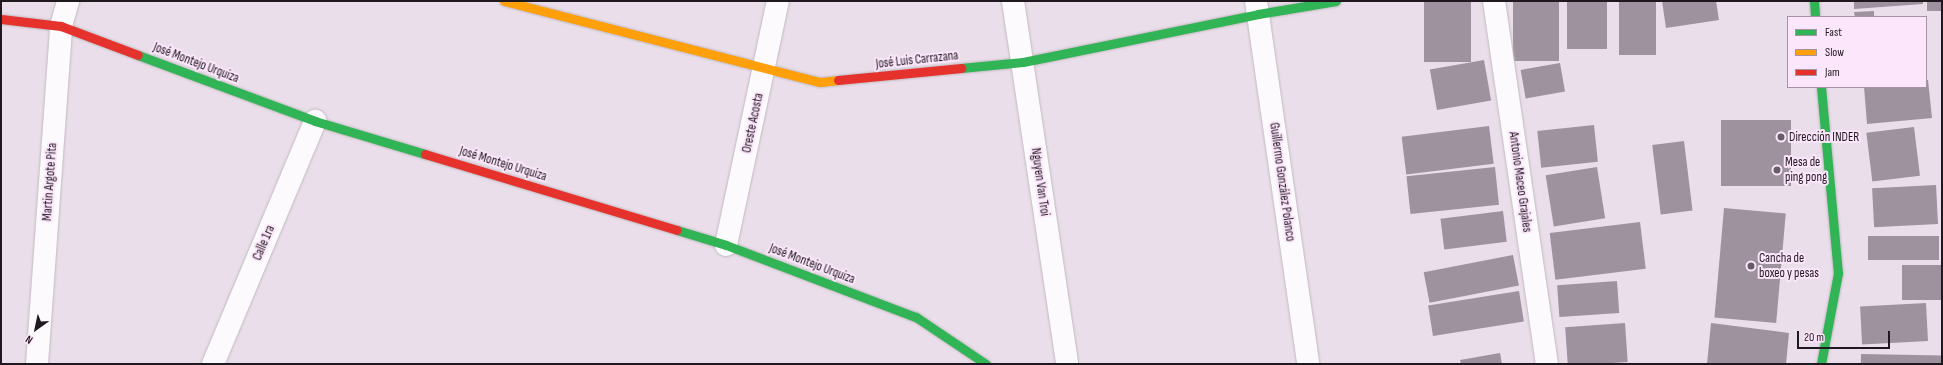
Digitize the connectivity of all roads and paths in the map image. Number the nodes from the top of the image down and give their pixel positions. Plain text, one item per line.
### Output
1 (68, 1) edge
2 (504, 1) edge
3 (778, 1) edge
4 (1014, 1) edge
5 (1336, 1) edge
6 (1494, 1) edge
7 (1814, 1) edge
8 (1257, 7) edge
9 (1815, 16) edge
10 (1, 18) edge
11 (61, 26) junction
12 (1023, 62) junction
13 (765, 68) junction
14 (1821, 88) edge
15 (315, 121) junction
16 (726, 245) junction
17 (37, 364) edge
18 (213, 364) edge
19 (986, 364) edge
20 (1067, 364) edge
21 (1308, 364) edge
22 (1547, 364) edge
23 (1821, 364) edge

1 - 11 street, Martin Argote Pita
2 - 13 street, José Luis Carrazana
3 - 13 street, Oreste Acosta
4 - 12 street, Nguyen Van Troi
5 - 8 street, José Luis Carrazana
6 - 22 street, Antonio Maceo Grajales
7 - 9 street
8 - 12 street, José Luis Carrazana
8 - 21 street, Guillermo González Polanco
10 - 11 street, José Montejo Urquiza
11 - 15 street, José Montejo Urquiza
11 - 17 street, Martin Argote Pita
12 - 13 street, José Luis Carrazana
12 - 20 street, Nguyen Van Troi
13 - 16 street, Oreste Acosta
14 - 23 street
15 - 16 street, José Montejo Urquiza
15 - 18 street, Calle 1ra
16 - 19 street, José Montejo Urquiza

